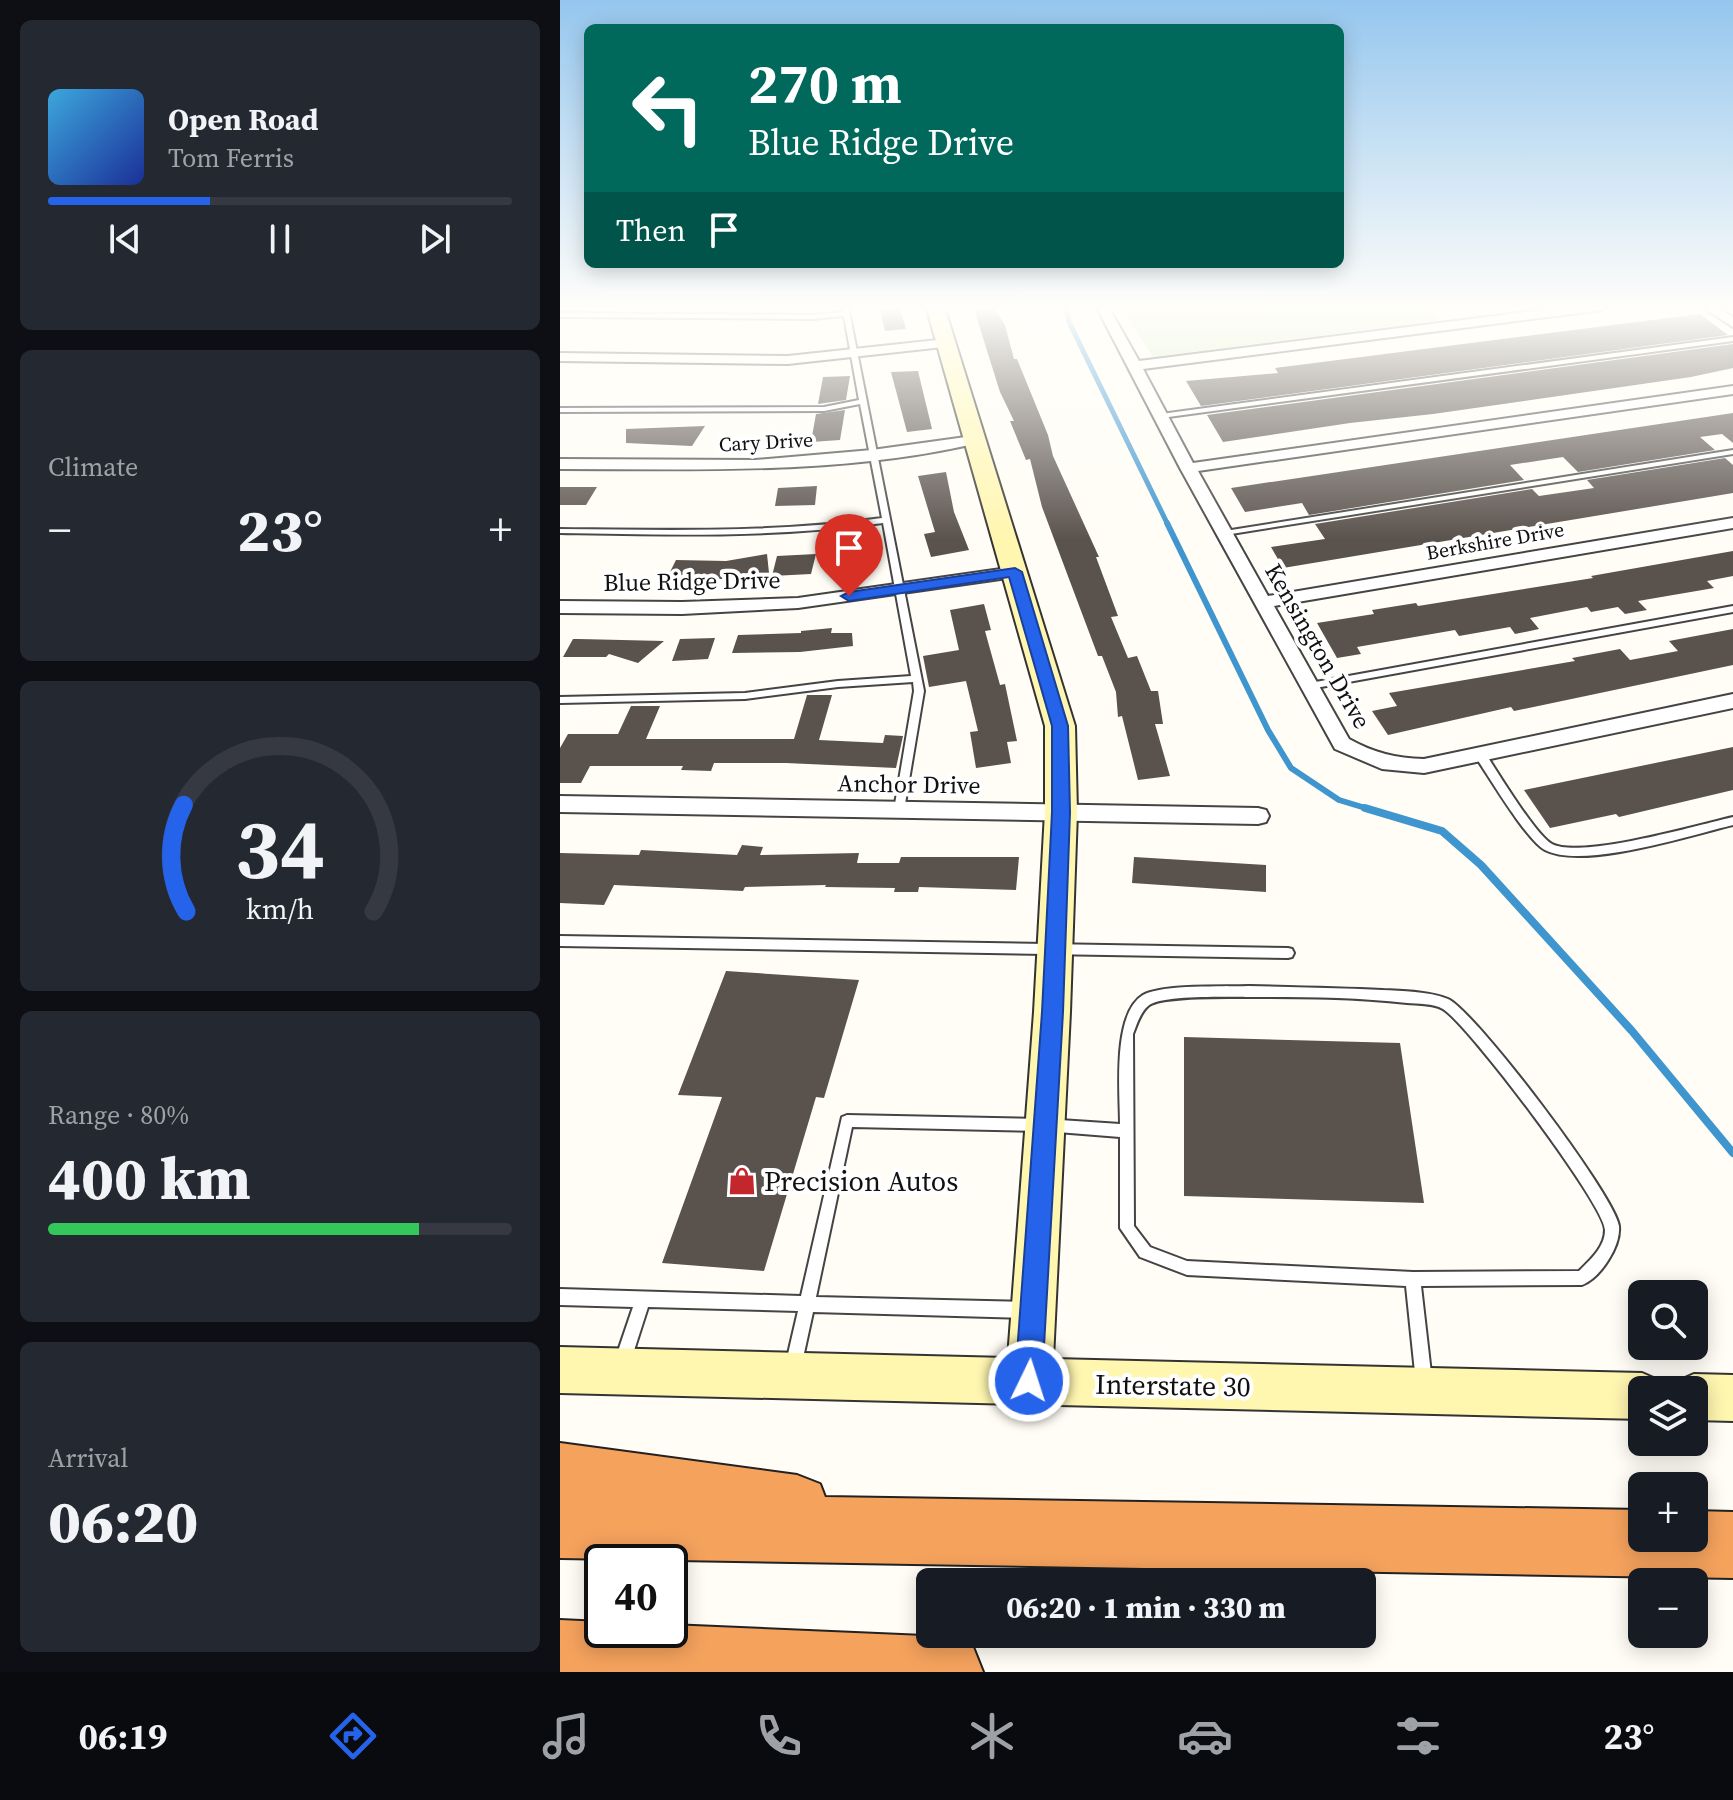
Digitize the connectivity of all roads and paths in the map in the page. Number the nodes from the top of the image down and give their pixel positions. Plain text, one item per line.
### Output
1 (860, 384) edge
2 (958, 384) edge
3 (1144, 384) edge
4 (1399, 384) edge
5 (1733, 390) edge
6 (863, 401) junction
7 (560, 410) edge
8 (1161, 416) junction
9 (973, 440) junction
10 (1733, 452) edge
11 (872, 455) junction
12 (560, 464) edge
13 (1188, 468) junction
14 (885, 520) junction
15 (1733, 523) edge
16 (560, 531) edge
17 (1225, 533) junction
18 (1015, 572) junction
19 (899, 590) junction
20 (1264, 602) junction
21 (560, 607) edge
22 (1733, 609) edge
23 (917, 679) junction
24 (1310, 686) junction
25 (560, 700) edge
26 (1733, 701) edge
27 (1479, 753) junction
28 (560, 804) edge
29 (899, 810) junction
30 (1061, 812) junction
31 (1258, 816) dead end
32 (1733, 821) edge
33 (560, 941) edge
34 (1055, 951) junction
35 (1288, 953) dead end
36 (1045, 1125) junction
37 (1127, 1131) junction
38 (1413, 1279) junction
39 (560, 1297) edge
40 (643, 1300) junction
41 (807, 1305) junction
42 (1033, 1310) junction
43 (560, 1370) edge
44 (619, 1371) junction
45 (791, 1376) junction
46 (1029, 1381) junction
47 (1425, 1390) junction
48 (1628, 1396) edge
49 (1708, 1397) edge
50 (1733, 1398) edge
51 (560, 1475) edge
52 (560, 1525) edge
53 (992, 1533) junction
54 (1733, 1545) edge
55 (560, 1655) edge
56 (948, 1672) edge

1 - 6 lane
2 - 9 street
3 - 8 street, Kensington Drive
4 - 8 lane
5 - 13 street
6 - 7 lane
6 - 11 lane
8 - 13 street, Kensington Drive
9 - 11 street, Cary Drive
9 - 18 street
10 - 17 lane
11 - 12 street, Cary Drive
11 - 14 lane
13 - 17 street, Kensington Drive
14 - 16 lane
14 - 19 lane
15 - 20 street, Berkshire Drive
17 - 20 street, Kensington Drive
18 - 19 street, Blue Ridge Drive
18 - 30 street
19 - 21 street, Blue Ridge Drive
19 - 23 lane
20 - 24 street, Kensington Drive
22 - 24 lane
23 - 25 lane
23 - 29 lane
24 - 27 street, Kensington Drive
26 - 27 street, Kensington Drive
27 - 32 lane
28 - 29 street, Anchor Drive
29 - 30 street, Anchor Drive
30 - 31 street, Anchor Drive
30 - 34 street
33 - 34 lane
34 - 35 lane
34 - 36 street
36 - 37 lane
36 - 41 lane
36 - 42 street
37 - 38 lane
37 - 38 lane
38 - 47 lane
39 - 40 lane
40 - 41 lane
40 - 44 lane
41 - 42 lane
41 - 45 lane
42 - 46 street
43 - 44 street, Interstate 30
44 - 45 street, Interstate 30
45 - 46 street, Interstate 30
46 - 47 street, Interstate 30
47 - 48 street, Interstate 30
49 - 50 street
51 - 53 highway
52 - 53 highway
53 - 54 highway
55 - 56 highway

